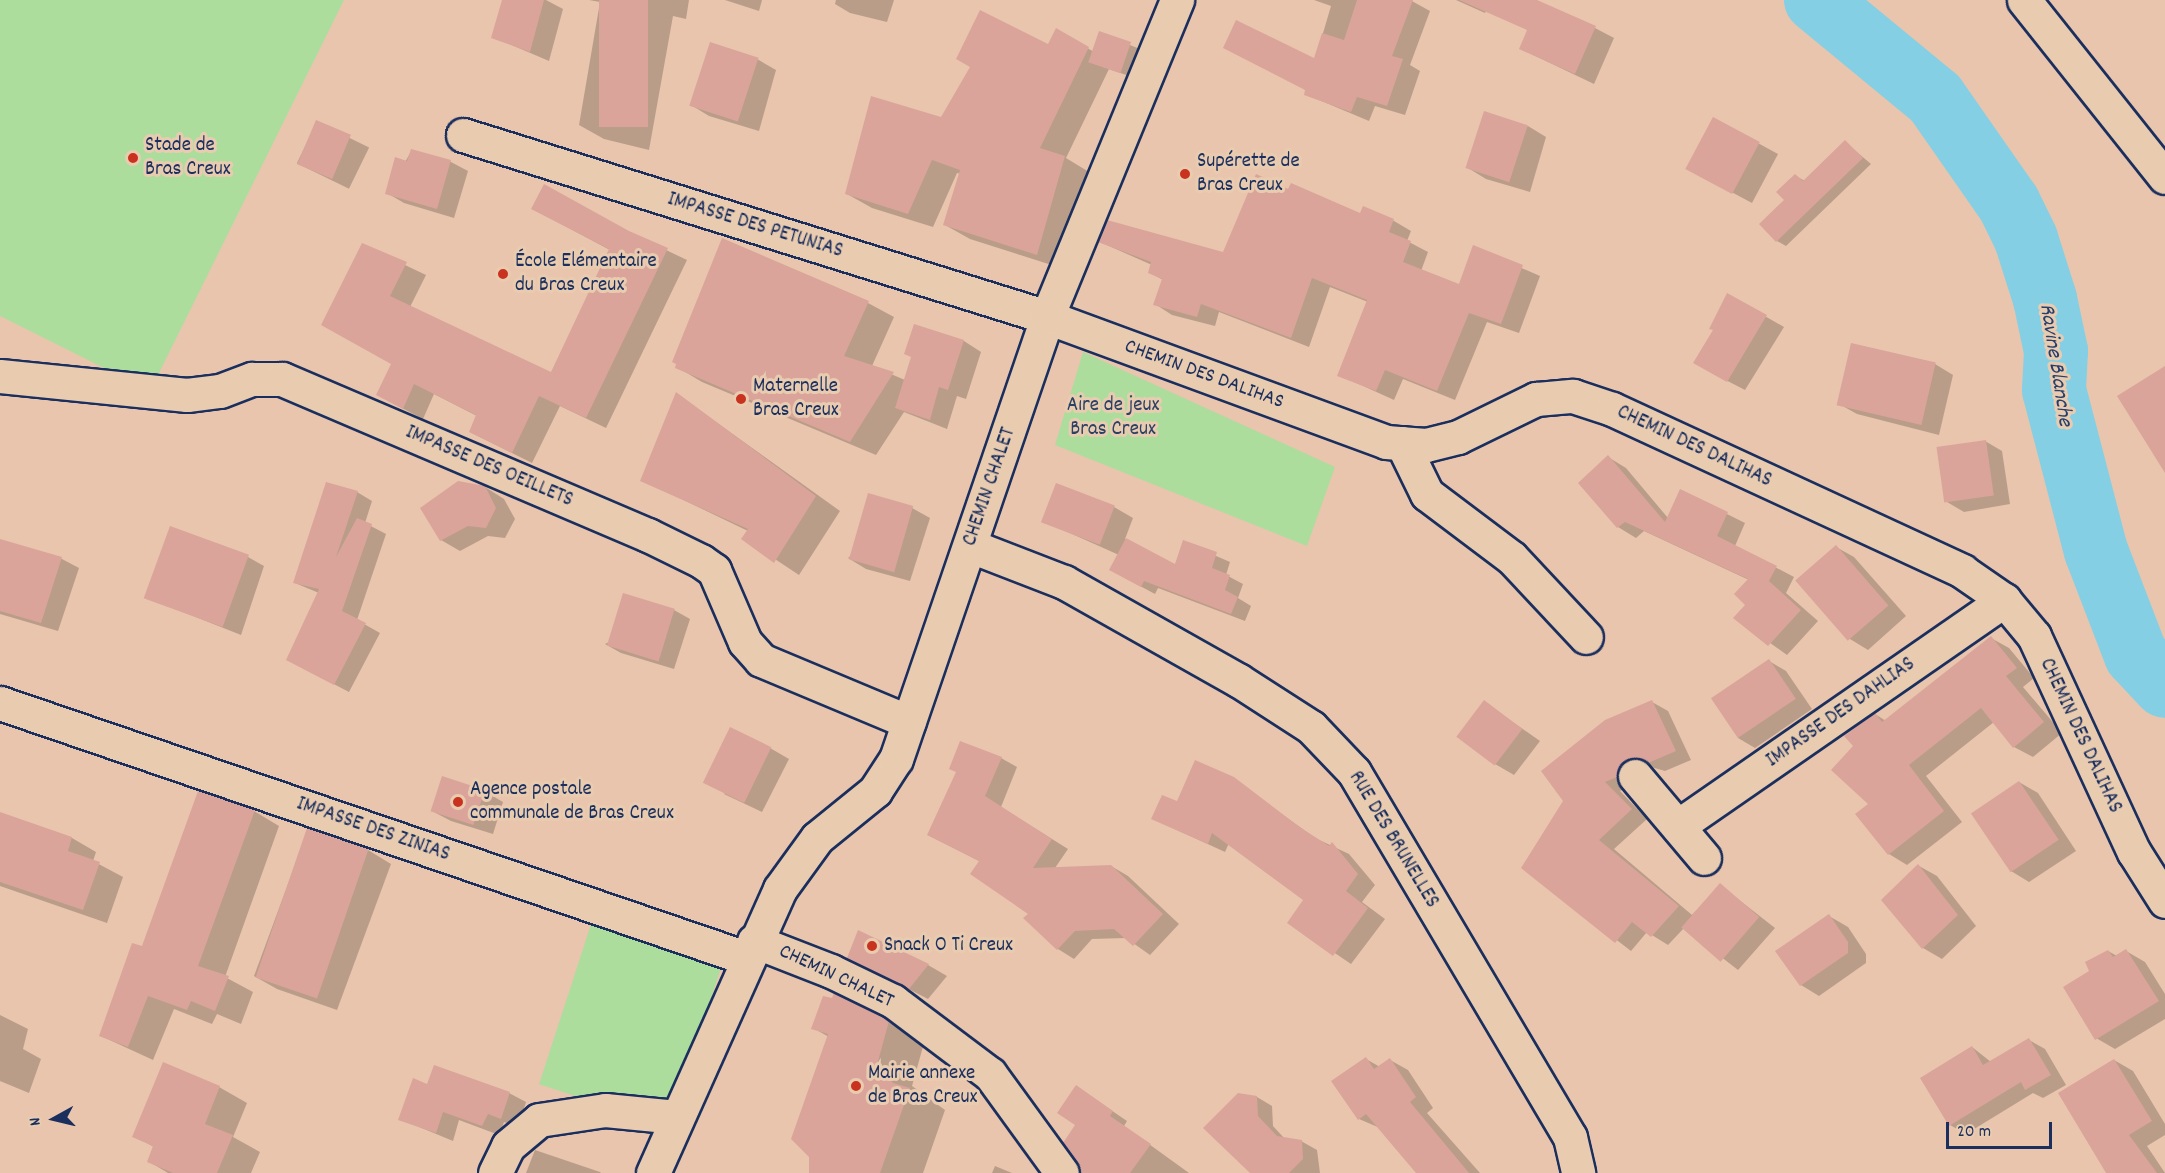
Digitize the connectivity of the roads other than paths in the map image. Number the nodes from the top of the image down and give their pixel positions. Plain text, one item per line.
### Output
1 (1177, 0) edge
2 (2024, 0) edge
3 (463, 135) dead end
4 (2165, 177) edge
5 (1047, 317) junction
6 (0, 376) edge
7 (1402, 443) junction
8 (971, 546) junction
9 (2004, 600) junction
10 (1586, 637) dead end
11 (0, 703) edge
12 (909, 722) junction
13 (1635, 776) dead end
14 (1678, 826) junction
15 (1704, 858) dead end
16 (2165, 901) edge
17 (750, 950) junction
18 (677, 1117) junction
19 (495, 1173) edge
20 (652, 1173) edge
21 (1062, 1173) edge
22 (1578, 1173) edge

1 - 5 street, CHEMIN CHALET
2 - 4 street
3 - 5 street, IMPASSE DES PETUNIAS
5 - 7 street, CHEMIN DES DALIHAS
5 - 8 street, CHEMIN CHALET
6 - 12 street, IMPASSE DES OEILLETS
7 - 9 street, CHEMIN DES DALIHAS
7 - 10 street
8 - 12 street, CHEMIN CHALET
8 - 22 street, RUE DES BRUNELLES
9 - 14 street, IMPASSE DES DAHLIAS
9 - 16 street, CHEMIN DES DALIHAS
11 - 17 street, IMPASSE DES ZINIAS
12 - 17 street, CHEMIN CHALET
13 - 14 street
14 - 15 street
17 - 18 street, CHEMIN CHALET
17 - 21 street, CHEMIN CHALET
18 - 19 street
18 - 20 street, CHEMIN CHALET

